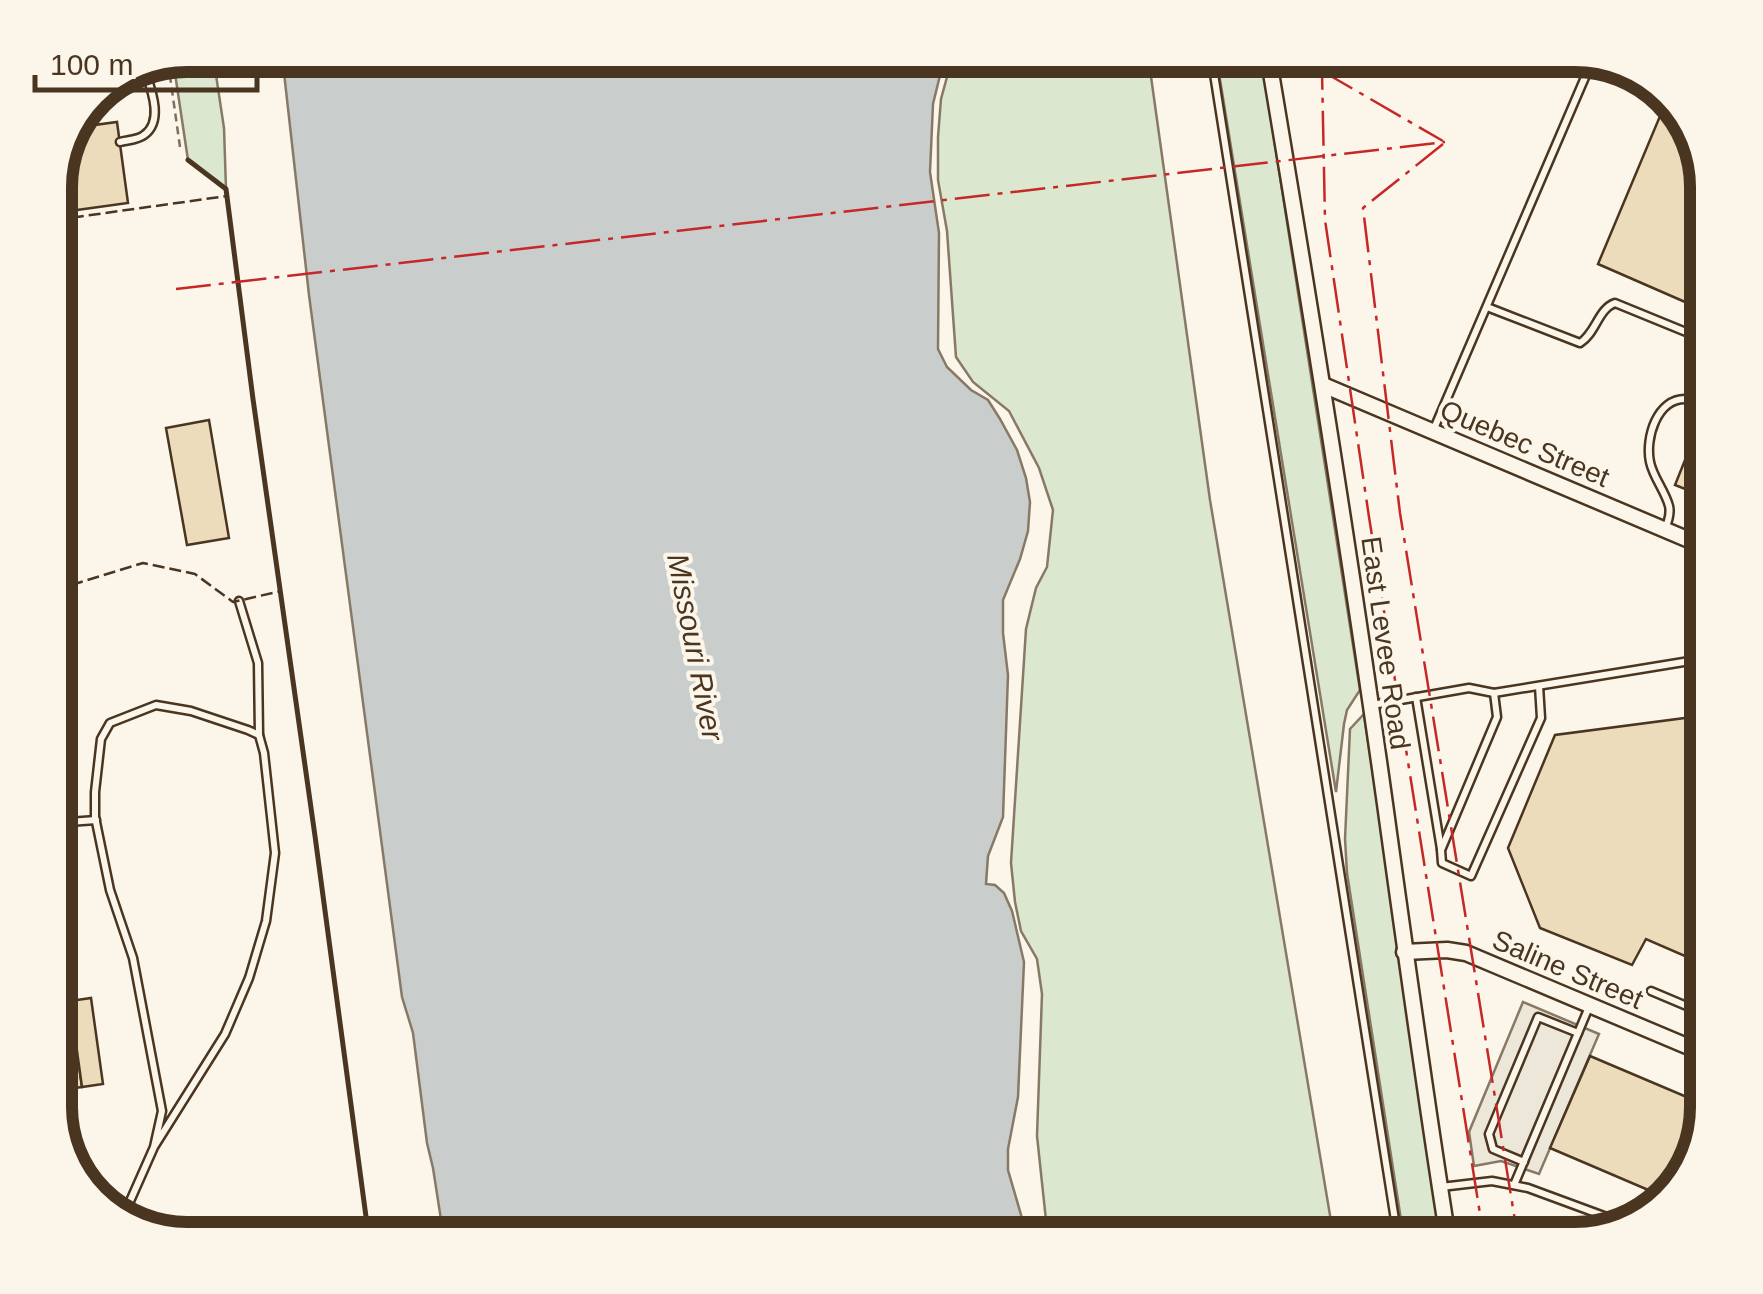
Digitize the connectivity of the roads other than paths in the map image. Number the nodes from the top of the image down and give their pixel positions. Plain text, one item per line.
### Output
1 (1214, 72) edge
2 (1271, 72) edge
3 (1586, 73) edge
4 (147, 80) edge
5 (120, 142) dead end
6 (1487, 307) junction
7 (1690, 334) edge
8 (1323, 385) junction
9 (1690, 400) edge
10 (1433, 432) junction
11 (1665, 530) junction
12 (1690, 540) edge
13 (239, 601) dead end
14 (1690, 661) edge
15 (1539, 686) junction
16 (1494, 693) junction
17 (1416, 697) junction
18 (1370, 705) junction
19 (259, 735) junction
20 (96, 820) junction
21 (73, 822) edge
22 (1441, 850) junction
23 (1404, 952) junction
24 (1651, 991) dead end
25 (1590, 1005) junction
26 (1690, 1007) edge
27 (1578, 1033) junction
28 (1690, 1048) edge
29 (154, 1147) junction
30 (1524, 1162) junction
31 (1514, 1185) junction
32 (1440, 1187) junction
33 (128, 1205) edge
34 (1608, 1217) edge
35 (1395, 1222) edge
36 (1445, 1222) edge

1 - 35 lane
2 - 8 street, East Levee Road
3 - 6 lane
4 - 5 lane
6 - 7 lane
6 - 10 lane
8 - 10 street, Quebec Street
8 - 18 street, East Levee Road
9 - 11 lane
10 - 11 street, Quebec Street
11 - 12 street, Quebec Street
13 - 19 lane
14 - 15 lane
15 - 16 lane
15 - 22 lane
16 - 17 lane
16 - 22 lane
17 - 18 lane
17 - 22 lane
18 - 23 street, East Levee Road
19 - 20 lane
19 - 29 lane
20 - 21 lane
20 - 29 lane
23 - 25 street, Saline Street
23 - 32 street, East Levee Road
24 - 26 lane
25 - 27 lane
25 - 28 street, Saline Street
27 - 30 lane
27 - 30 lane
29 - 33 lane
30 - 31 lane
31 - 32 lane
31 - 34 lane
32 - 36 street, East Levee Road

